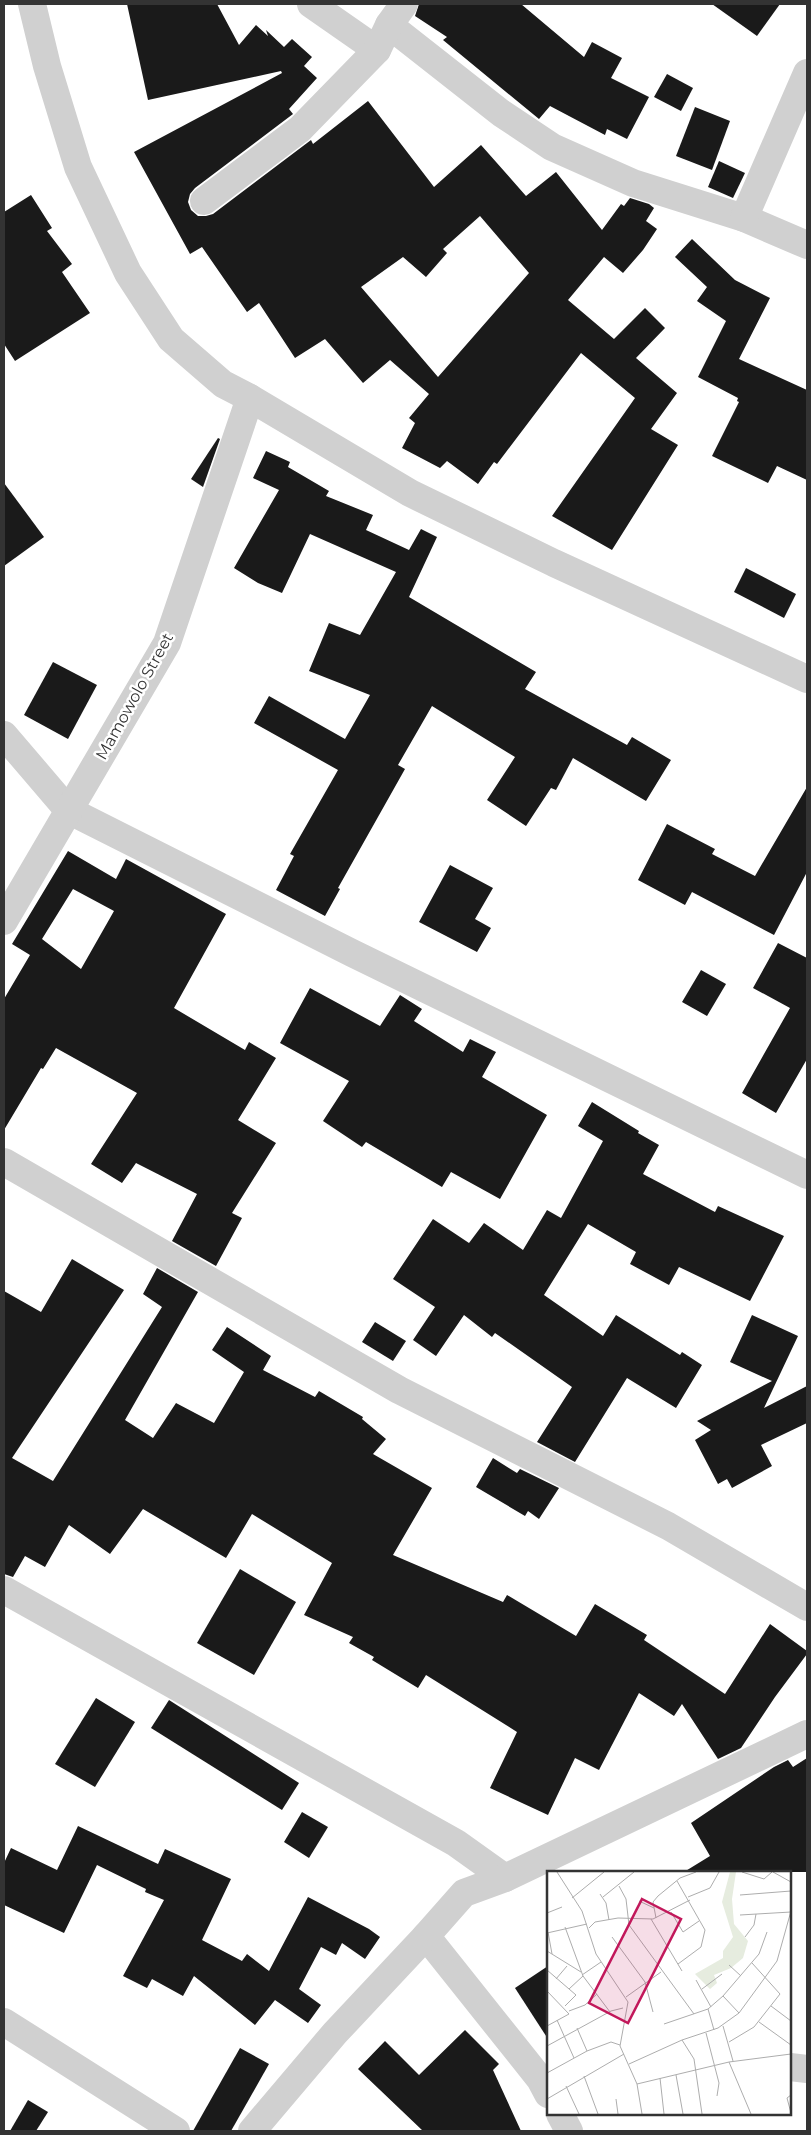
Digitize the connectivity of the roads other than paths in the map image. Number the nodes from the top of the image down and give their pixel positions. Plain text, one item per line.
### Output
1 (32, 4) edge
2 (311, 4) edge
3 (396, 14) edge
4 (378, 50) junction
5 (807, 73) edge
6 (204, 201) dead end
7 (744, 218) junction
8 (807, 245) edge
9 (250, 398) junction
10 (807, 679) edge
11 (4, 735) edge
12 (68, 810) junction
13 (4, 921) edge
14 (4, 1162) edge
15 (807, 1175) edge
16 (4, 1590) edge
17 (807, 1607) edge
18 (807, 1734) edge
19 (505, 1878) junction
20 (426, 1936) junction
21 (4, 2022) edge
22 (791, 2066) edge
23 (807, 2069) edge
24 (546, 2084) edge
25 (561, 2115) edge
26 (176, 2131) edge
27 (252, 2131) edge
28 (569, 2131) edge

1 - 9 street
2 - 4 street
3 - 4 street
3 - 7 street
4 - 6 street
5 - 7 street
7 - 8 street
9 - 10 street
9 - 12 street, Mamowolo Street
11 - 12 street
12 - 13 street, Mamowolo Street
12 - 15 street
14 - 17 street
16 - 19 street
18 - 19 street
19 - 20 street
20 - 24 street
20 - 27 street
21 - 26 street
22 - 23 street
25 - 28 street

